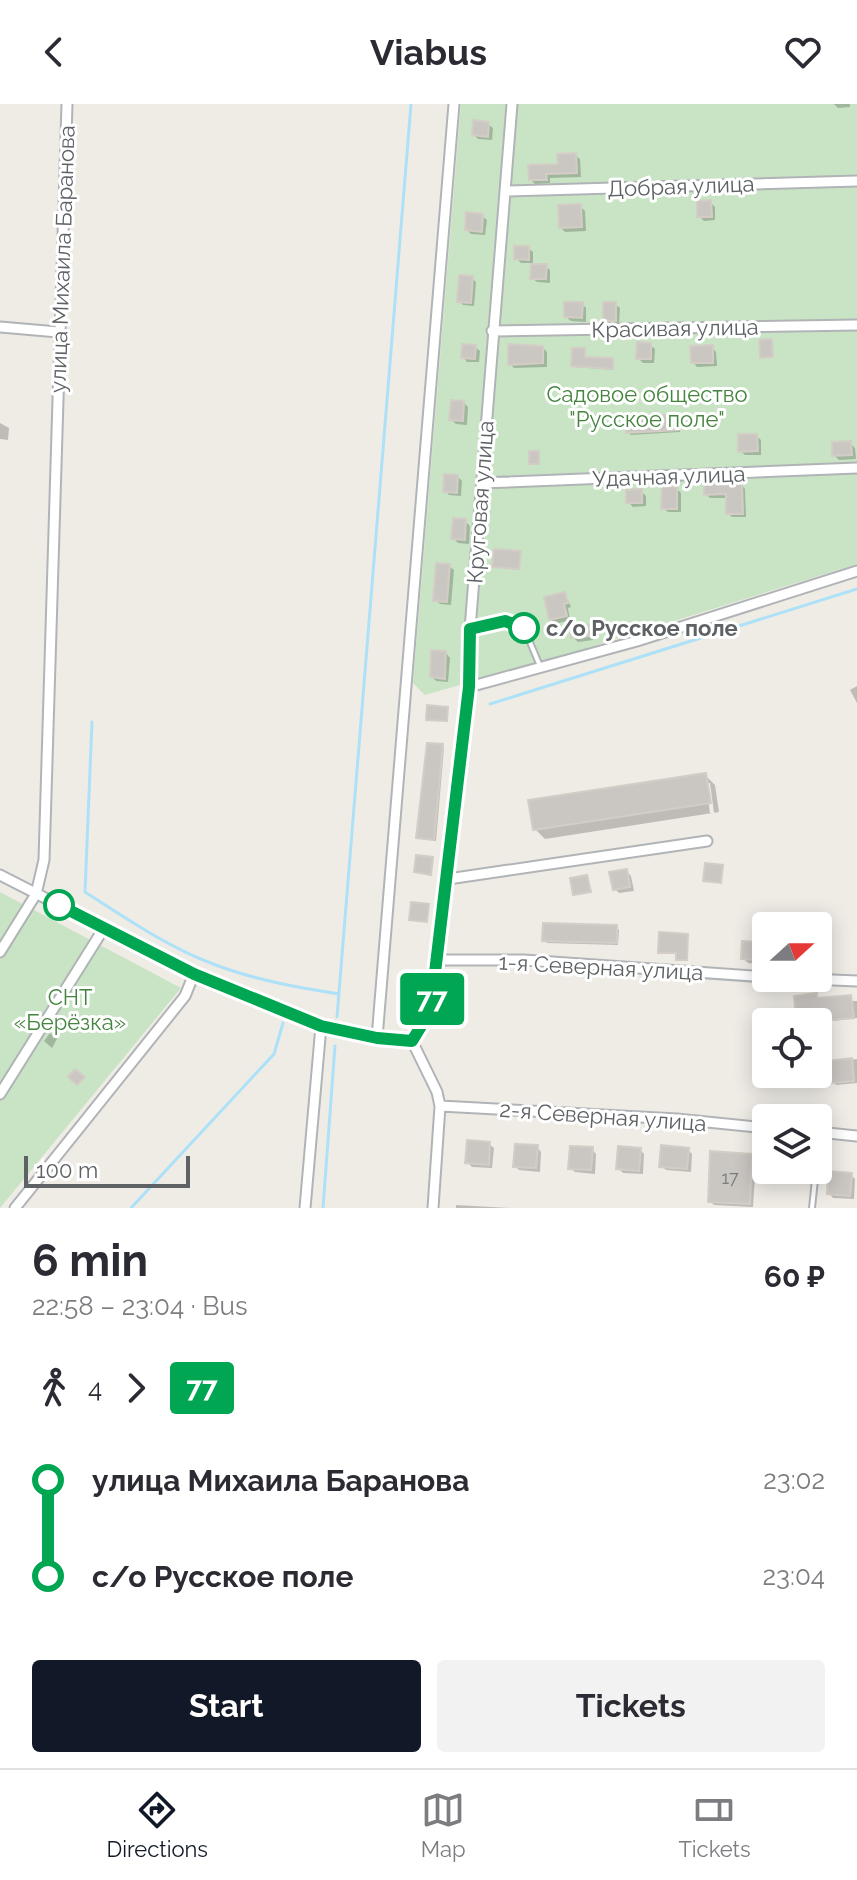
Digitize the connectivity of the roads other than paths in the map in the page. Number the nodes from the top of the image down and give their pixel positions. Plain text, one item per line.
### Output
1 (67, 104) edge
2 (454, 104) edge
3 (512, 104) edge
4 (857, 181) edge
5 (505, 191) junction
6 (857, 325) edge
7 (0, 327) edge
8 (492, 331) junction
9 (58, 332) junction
10 (857, 468) edge
11 (482, 483) junction
12 (857, 571) edge
13 (470, 629) junction
14 (541, 668) junction
15 (469, 687) junction
16 (707, 841) dead end
17 (0, 875) edge
18 (448, 879) junction
19 (36, 894) junction
20 (104, 928) junction
21 (0, 952) edge
22 (436, 960) junction
23 (194, 974) junction
24 (752, 976) edge
25 (832, 980) edge
26 (857, 981) edge
27 (321, 1026) junction
28 (377, 1038) junction
29 (412, 1041) junction
30 (0, 1094) edge
31 (440, 1106) junction
32 (752, 1127) edge
33 (832, 1133) edge
34 (857, 1136) edge
35 (815, 1184) edge
36 (15, 1208) edge
37 (305, 1208) edge
38 (433, 1208) edge
39 (812, 1208) edge

1 - 9 street, улица Михаила Баранова
2 - 28 street
3 - 5 street, Круговая улица
4 - 5 street, Добрая улица
5 - 8 street, Круговая улица
6 - 8 street, Красивая улица
7 - 9 street
8 - 11 street, Круговая улица
9 - 19 street, улица Михаила Баранова
10 - 11 street, Удачная улица
11 - 13 street, Круговая улица
12 - 14 street
13 - 14 lane
13 - 15 street, Круговая улица
14 - 15 street
15 - 18 street, Круговая улица
16 - 18 street
17 - 19 street
18 - 22 street, Круговая улица
19 - 20 street
19 - 21 street
20 - 23 street
20 - 30 street
22 - 24 street, 1-я Северная улица
22 - 29 street, Круговая улица
23 - 27 street
23 - 36 street
25 - 26 street
27 - 28 street
27 - 37 street
28 - 29 street
29 - 31 street
31 - 32 street, 2-я Северная улица
31 - 38 street
33 - 34 street
35 - 39 lane

